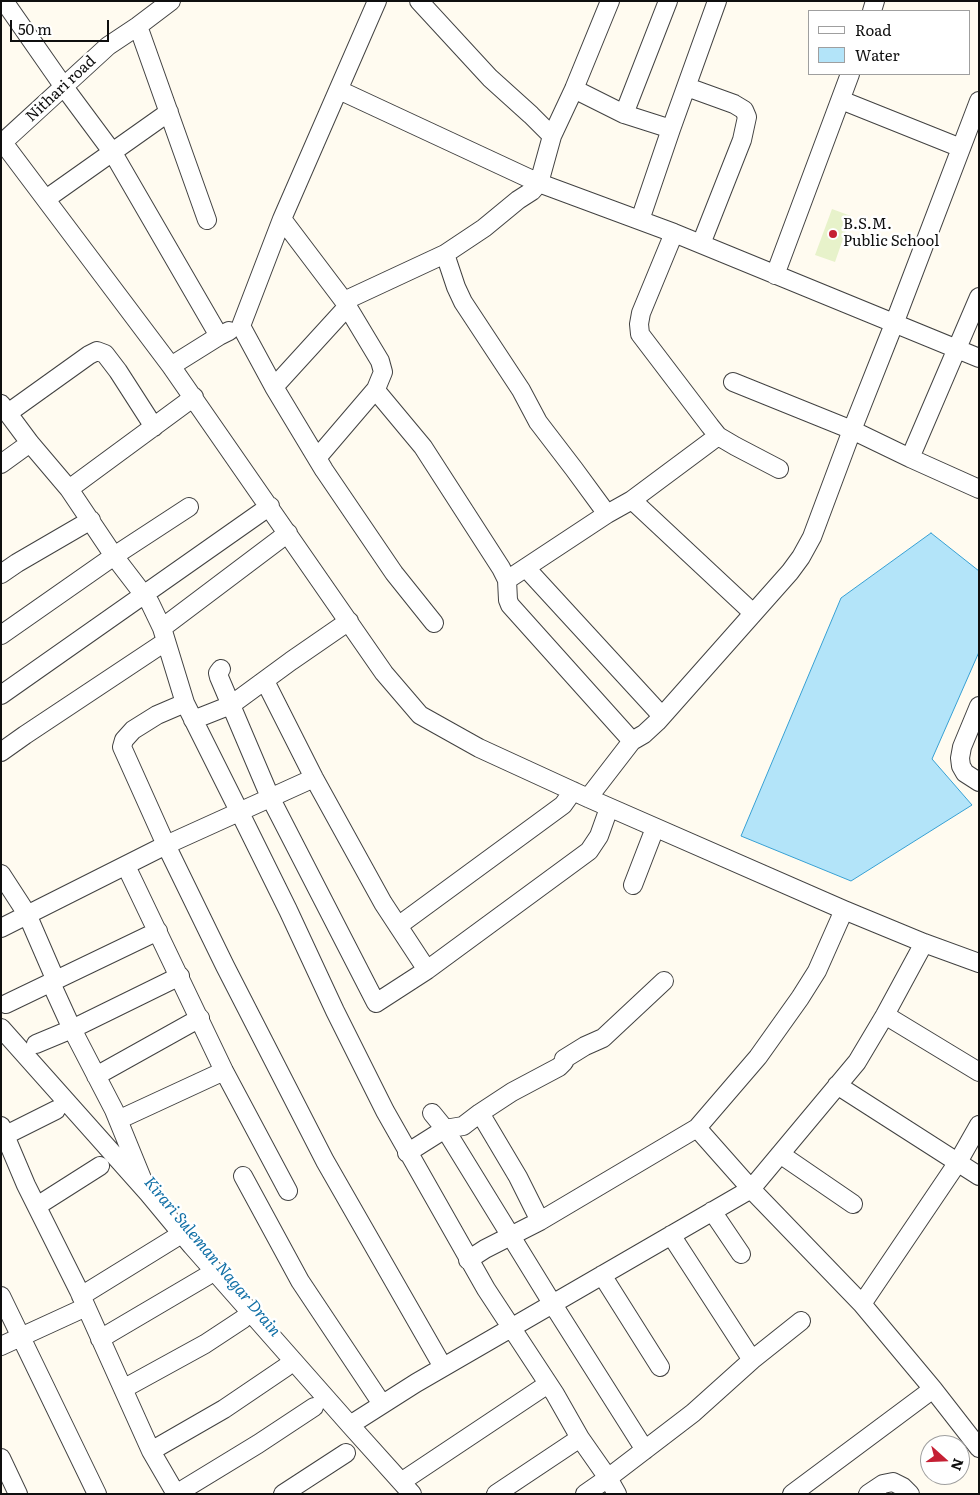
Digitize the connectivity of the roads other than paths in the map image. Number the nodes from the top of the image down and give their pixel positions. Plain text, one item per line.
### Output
1 (4, 1) edge
2 (171, 1) edge
3 (377, 1) edge
4 (419, 1) edge
5 (610, 1) edge
6 (668, 1) edge
7 (717, 1) edge
8 (138, 26) junction
9 (850, 75) edge
10 (64, 87) junction
11 (687, 87) junction
12 (574, 89) junction
13 (339, 90) junction
14 (841, 100) junction
15 (979, 101) edge
16 (169, 112) junction
17 (624, 114) junction
18 (671, 129) junction
19 (552, 136) junction
20 (2, 142) edge
21 (961, 148) junction
22 (113, 153) junction
23 (539, 183) junction
24 (46, 199) junction
25 (282, 219) junction
26 (208, 220) dead end
27 (640, 220) junction
28 (674, 233) junction
29 (701, 244) junction
30 (445, 254) junction
31 (775, 275) junction
32 (979, 297) edge
33 (346, 304) junction
34 (894, 324) junction
35 (241, 326) junction
36 (218, 336) junction
37 (957, 349) junction
38 (979, 358) edge
39 (172, 366) junction
40 (733, 382) dead end
41 (274, 387) junction
42 (376, 389) junction
43 (194, 397) junction
44 (4, 411) edge
45 (154, 427) junction
46 (852, 430) junction
47 (718, 436) junction
48 (30, 443) junction
49 (317, 458) junction
50 (910, 458) junction
51 (1, 464) edge
52 (778, 469) dead end
53 (978, 487) edge
54 (69, 489) junction
55 (632, 500) junction
56 (270, 506) junction
57 (189, 507) dead end
58 (607, 514) junction
59 (91, 520) junction
60 (288, 533) junction
61 (114, 556) junction
62 (526, 568) junction
63 (1, 574) edge
64 (507, 580) junction
65 (144, 595) junction
66 (753, 613) junction
67 (349, 621) junction
68 (434, 623) dead end
69 (1, 635) edge
70 (163, 635) junction
71 (221, 669) dead end
72 (265, 680) junction
73 (1, 695) edge
74 (185, 703) junction
75 (231, 705) junction
76 (979, 706) edge
77 (662, 716) junction
78 (193, 720) junction
79 (632, 742) junction
80 (1, 752) edge
81 (314, 778) junction
82 (979, 782) edge
83 (581, 795) junction
84 (270, 797) junction
85 (610, 808) junction
86 (239, 811) junction
87 (655, 828) junction
88 (166, 845) junction
89 (126, 866) junction
90 (1, 874) edge
91 (634, 885) dead end
92 (844, 910) junction
93 (27, 914) junction
94 (398, 926) junction
95 (1, 928) edge
96 (158, 931) junction
97 (924, 943) junction
98 (979, 963) edge
99 (427, 970) junction
100 (180, 976) junction
101 (664, 981) dead end
102 (54, 982) junction
103 (6, 1004) dead end
104 (885, 1015) junction
105 (200, 1018) junction
106 (1, 1028) edge
107 (72, 1029) junction
108 (36, 1044) dead end
109 (224, 1071) junction
110 (979, 1072) edge
111 (96, 1076) junction
112 (838, 1085) junction
113 (56, 1110) dead end
114 (432, 1112) dead end
115 (480, 1112) junction
116 (118, 1120) junction
117 (979, 1125) edge
118 (697, 1128) junction
119 (445, 1129) junction
120 (4, 1131) edge
121 (407, 1153) junction
122 (780, 1154) junction
123 (958, 1162) junction
124 (100, 1166) dead end
125 (243, 1176) dead end
126 (979, 1176) edge
127 (751, 1189) junction
128 (288, 1191) dead end
129 (148, 1193) junction
130 (853, 1204) dead end
131 (37, 1206) junction
132 (712, 1211) junction
133 (540, 1221) junction
134 (671, 1235) junction
135 (510, 1237) junction
136 (176, 1238) dead end
137 (741, 1254) dead end
138 (468, 1260) junction
139 (602, 1275) junction
140 (207, 1276) dead end
141 (1, 1296) edge
142 (84, 1301) junction
143 (552, 1304) junction
144 (862, 1304) junction
145 (243, 1320) dead end
146 (801, 1321) dead end
147 (511, 1328) junction
148 (21, 1336) junction
149 (100, 1339) junction
150 (1, 1346) edge
151 (752, 1360) junction
152 (286, 1366) dead end
153 (443, 1367) junction
154 (660, 1367) dead end
155 (548, 1384) junction
156 (933, 1389) junction
157 (123, 1390) junction
158 (382, 1404) junction
159 (314, 1407) dead end
160 (350, 1425) junction
161 (580, 1438) junction
162 (979, 1448) edge
163 (646, 1450) junction
164 (151, 1451) junction
165 (346, 1453) dead end
166 (1, 1458) edge
167 (608, 1478) junction
168 (407, 1488) edge
169 (18, 1494) edge
170 (97, 1494) edge
171 (176, 1494) edge
172 (283, 1494) edge
173 (496, 1494) edge
174 (585, 1494) edge
175 (617, 1494) edge
176 (792, 1494) edge
177 (868, 1494) edge
178 (910, 1494) edge

1 - 10 street
2 - 8 street, Nithari road
3 - 13 street
4 - 19 street
5 - 12 street
6 - 17 street
7 - 11 street
8 - 10 street, Nithari road
8 - 16 street
9 - 14 street
10 - 20 street, Nithari road
10 - 22 street
11 - 18 street
11 - 29 street
12 - 17 street
12 - 19 street
13 - 23 street
13 - 25 street
14 - 21 street
14 - 31 street
15 - 21 street
16 - 22 street
16 - 26 street
17 - 18 street
18 - 27 street
19 - 23 street
20 - 24 street
21 - 34 street
22 - 24 street
22 - 36 street
23 - 27 street
23 - 30 street
24 - 39 street
25 - 33 street
25 - 35 street
27 - 28 street
28 - 29 street
28 - 47 street
29 - 31 street
30 - 33 street
30 - 58 street
31 - 34 street
32 - 37 street
33 - 41 street
33 - 42 street
34 - 37 street
34 - 46 street
35 - 36 street
35 - 41 street
36 - 39 street
37 - 38 street
37 - 50 street
39 - 43 street
40 - 46 street
41 - 49 street
42 - 49 street
42 - 64 street
43 - 45 street
43 - 56 street
44 - 45 street
44 - 48 street
45 - 54 street
46 - 50 street
46 - 66 street
47 - 52 street
47 - 55 street
48 - 51 street
48 - 54 street
49 - 68 street
50 - 53 street
54 - 59 street
55 - 58 street
55 - 66 street
56 - 60 street
56 - 65 street
57 - 61 street
58 - 62 street
59 - 61 street
59 - 63 street
60 - 67 street
60 - 70 street
61 - 65 street
61 - 69 street
62 - 64 street
62 - 77 street
64 - 79 street
65 - 70 street
65 - 73 street
66 - 77 street
67 - 72 street
67 - 83 street
70 - 74 street
70 - 80 street
71 - 75 street
72 - 75 street
72 - 81 street
74 - 78 street
74 - 88 street
75 - 78 street
75 - 84 street
76 - 82 street
77 - 79 street
78 - 86 street
79 - 83 street
81 - 84 street
81 - 94 street
83 - 85 street
83 - 94 street
84 - 86 street
84 - 99 street
85 - 87 street
85 - 99 street
86 - 88 street
86 - 121 street
87 - 91 street
87 - 92 street
88 - 89 street
88 - 153 street
89 - 93 street
89 - 96 street
90 - 93 street
92 - 97 street
92 - 118 street
93 - 95 street
93 - 102 street
94 - 99 street
96 - 100 street
96 - 102 street
97 - 98 street
97 - 104 street
100 - 105 street
100 - 107 street
101 - 115 street
102 - 103 street
102 - 107 street
104 - 110 street
104 - 112 street
105 - 109 street
105 - 111 street
106 - 129 street
107 - 108 street
107 - 111 street
109 - 116 street
109 - 128 street
111 - 116 street
112 - 122 street
112 - 123 street
113 - 120 street
114 - 119 street
115 - 119 street
115 - 133 street
116 - 129 street
117 - 123 street
118 - 127 street
118 - 133 street
119 - 121 street
119 - 135 street
120 - 131 street
121 - 138 street
122 - 127 street
122 - 130 street
123 - 126 street
123 - 144 street
124 - 131 street
125 - 158 street
127 - 132 street
127 - 144 street
129 - 160 street
131 - 142 street
132 - 134 street
132 - 137 street
133 - 135 street
134 - 139 street
134 - 151 street
135 - 138 street
135 - 143 street
136 - 142 street
138 - 147 street
139 - 143 street
139 - 154 street
140 - 149 street
141 - 148 street
142 - 148 street
142 - 149 street
143 - 147 street
143 - 163 street
144 - 156 street
145 - 157 street
146 - 151 street
147 - 153 street
147 - 155 street
148 - 150 street
148 - 170 street
149 - 157 street
151 - 163 street
152 - 164 street
153 - 158 street
155 - 161 street
155 - 168 street
156 - 162 street
156 - 176 street
157 - 164 street
158 - 160 street
159 - 171 street
160 - 168 street
161 - 167 street
161 - 173 street
163 - 167 street
164 - 171 street
165 - 172 street
166 - 169 street
167 - 174 street
167 - 175 street
177 - 178 street

